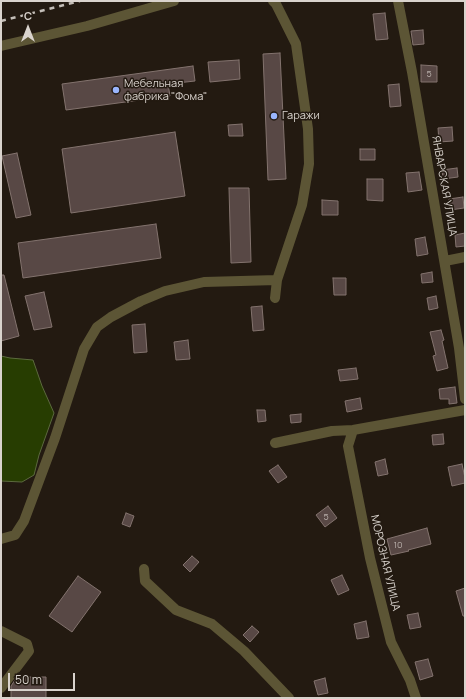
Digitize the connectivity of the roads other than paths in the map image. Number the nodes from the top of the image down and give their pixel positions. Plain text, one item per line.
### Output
1 (174, 1) edge
2 (274, 1) edge
3 (398, 1) edge
4 (1, 46) edge
5 (465, 257) edge
6 (445, 261) junction
7 (277, 280) junction
8 (275, 298) dead end
9 (465, 398) edge
10 (465, 410) edge
11 (353, 430) junction
12 (275, 443) dead end
13 (1, 539) edge
14 (144, 569) dead end
15 (1, 631) edge
16 (1, 688) edge
17 (289, 698) edge
18 (416, 698) edge

1 - 4 street
2 - 7 street
3 - 6 street, ЯНВАРСКАЯ УЛИЦА
5 - 6 street
6 - 9 street, ЯНВАРСКАЯ УЛИЦА
7 - 8 street
7 - 13 street
10 - 11 street
11 - 12 street
11 - 18 street, МОРОЗНАЯ УЛИЦА
14 - 17 street
15 - 16 street

